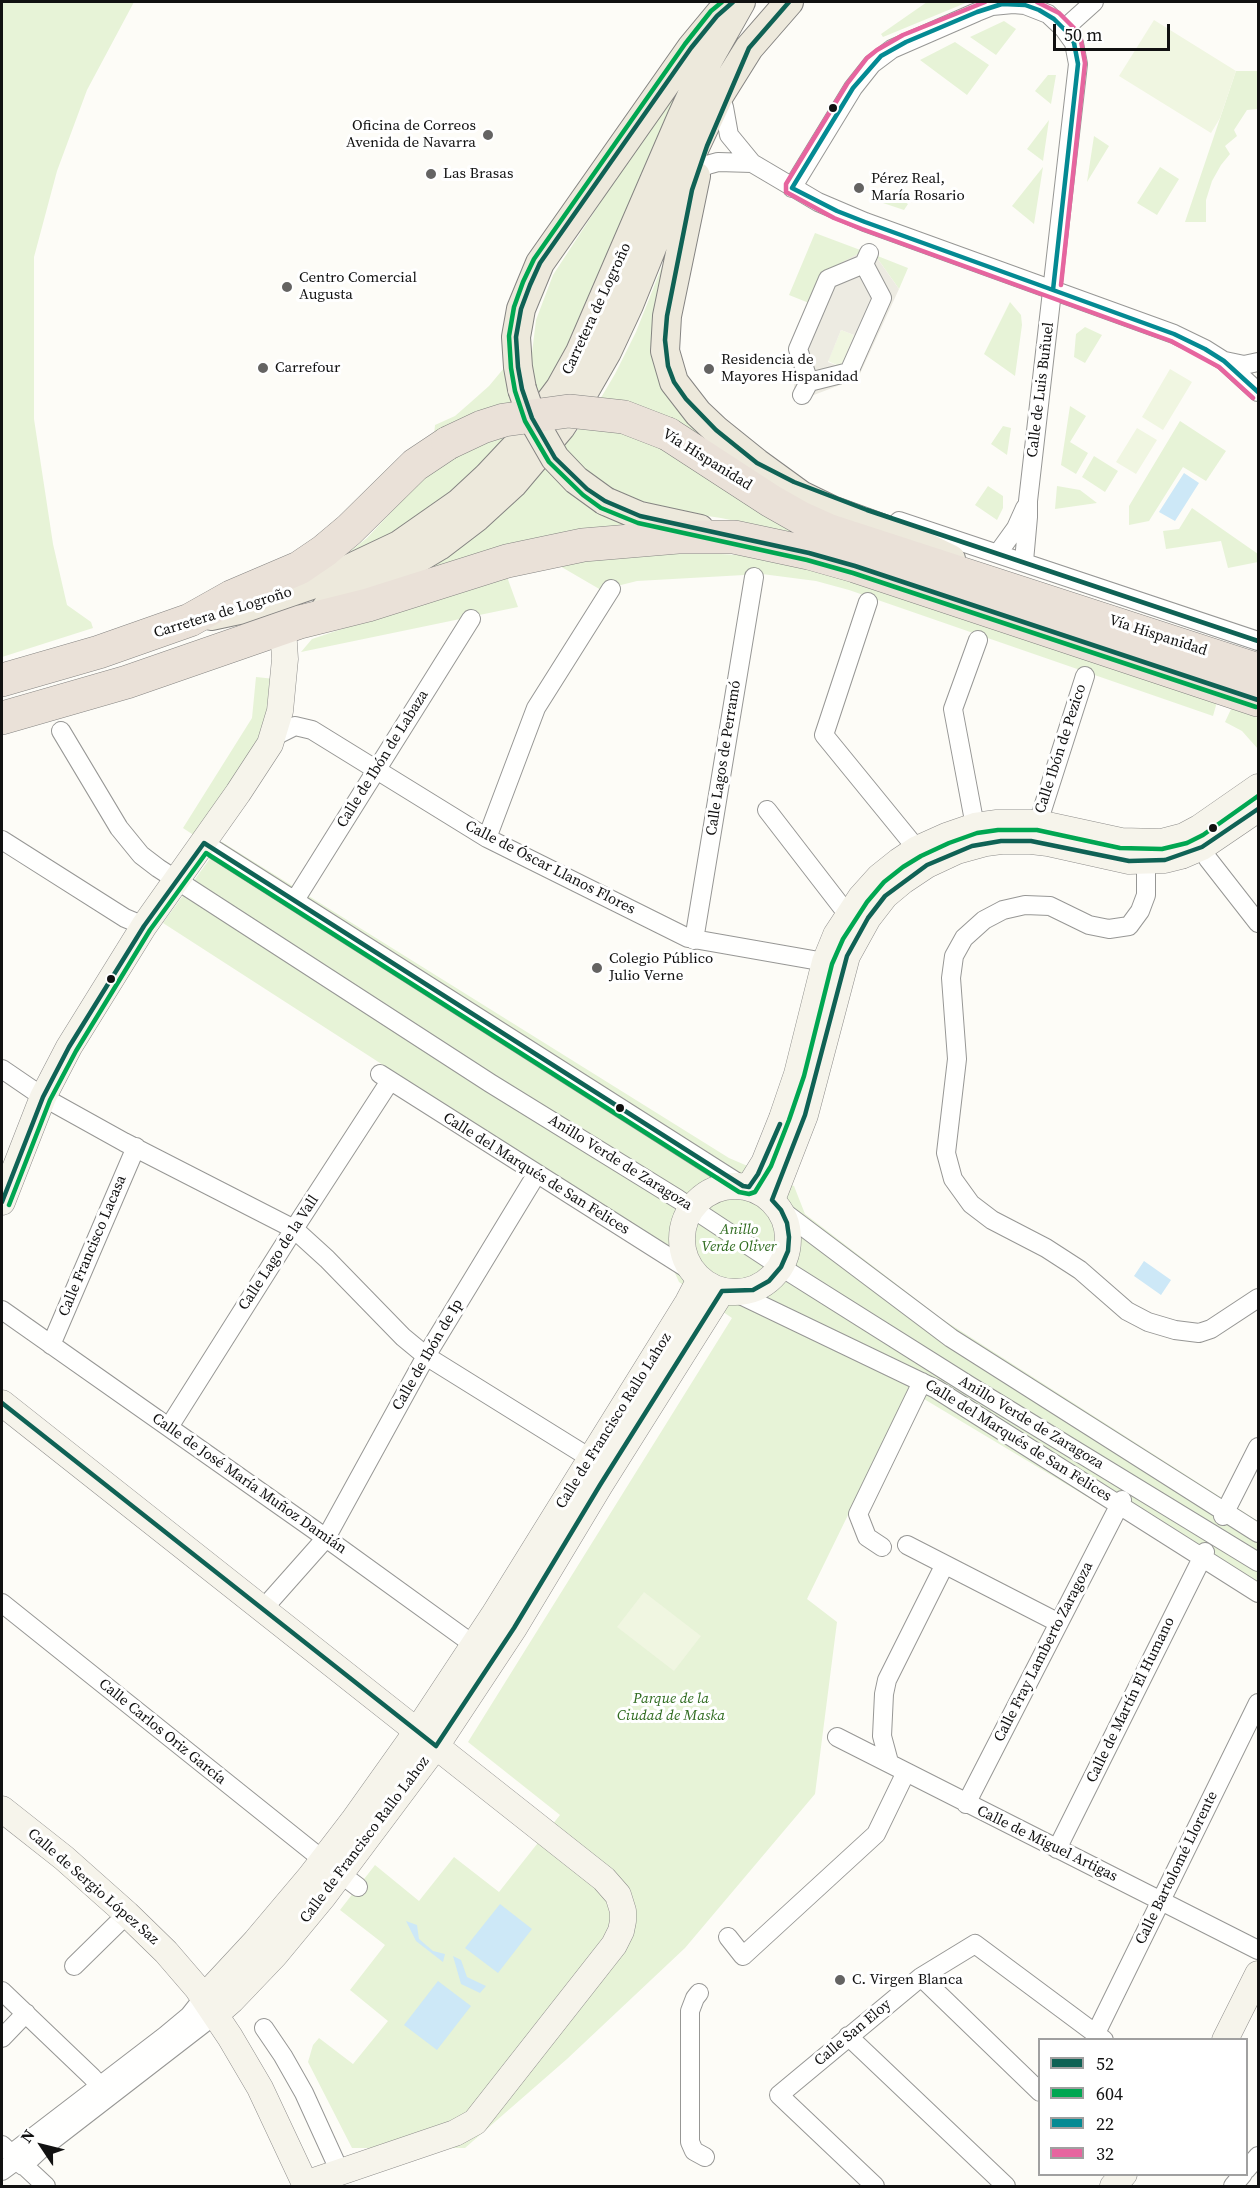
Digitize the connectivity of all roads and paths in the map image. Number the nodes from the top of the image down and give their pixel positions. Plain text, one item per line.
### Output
1 (734, 2) edge
2 (741, 2) edge
3 (789, 2) edge
4 (1094, 2) edge
5 (1064, 29) junction
6 (749, 48) junction
7 (724, 107) junction
8 (752, 163) junction
9 (697, 173) junction
10 (792, 188) junction
11 (1053, 291) junction
12 (1224, 361) junction
13 (1258, 362) edge
14 (806, 389) joint
15 (1258, 392) edge
16 (769, 471) junction
17 (1028, 501) junction
18 (734, 537) junction
19 (998, 553) junction
20 (754, 576) dead end
21 (1024, 577) junction
22 (611, 589) dead end
23 (868, 602) dead end
24 (190, 620) junction
25 (471, 620) dead end
26 (292, 625) junction
27 (978, 640) dead end
28 (1258, 641) edge
29 (1258, 670) edge
30 (1085, 676) dead end
31 (2, 680) edge
32 (1258, 700) edge
33 (2, 718) edge
34 (62, 731) dead end
35 (273, 737) junction
36 (377, 769) junction
37 (1258, 787) edge
38 (1258, 809) edge
39 (767, 810) dead end
40 (1038, 823) junction
41 (975, 826) junction
42 (487, 838) junction
43 (2, 840) edge
44 (204, 843) junction
45 (1202, 847) junction
46 (917, 849) junction
47 (1146, 862) junction
48 (176, 880) junction
49 (295, 900) junction
50 (848, 915) junction
51 (1258, 923) edge
52 (144, 926) junction
53 (693, 940) junction
54 (836, 959) junction
55 (2, 1069) edge
56 (385, 1078) joint
57 (43, 1097) junction
58 (136, 1147) junction
59 (536, 1174) junction
60 (746, 1186) junction
61 (2, 1202) edge
62 (776, 1205) junction
63 (692, 1208) junction
64 (294, 1229) junction
65 (781, 1267) junction
66 (697, 1276) junction
67 (728, 1292) junction
68 (1258, 1298) edge
69 (2, 1310) edge
70 (51, 1345) junction
71 (426, 1356) junction
72 (922, 1382) junction
73 (2, 1402) edge
74 (169, 1427) junction
75 (1258, 1447) edge
76 (590, 1458) junction
77 (1121, 1502) junction
78 (1224, 1514) junction
79 (1258, 1533) edge
80 (326, 1538) junction
81 (907, 1545) dead end
82 (882, 1547) dead end
83 (1203, 1555) junction
84 (1258, 1562) edge
85 (944, 1566) junction
86 (1258, 1593) edge
87 (2, 1603) edge
88 (263, 1609) junction
89 (1059, 1623) junction
90 (486, 1648) junction
91 (1258, 1703) edge
92 (837, 1737) dead end
93 (427, 1739) junction
94 (889, 1762) junction
95 (906, 1772) junction
96 (966, 1804) junction
97 (2, 1809) edge
98 (1057, 1849) junction
99 (341, 1874) junction
100 (1160, 1900) junction
101 (127, 1914) junction
102 (728, 1937) dead end
103 (1258, 1950) edge
104 (74, 1966) dead end
105 (1258, 1974) edge
106 (921, 1977) junction
107 (2, 1991) edge
108 (699, 1993) dead end
109 (210, 2006) junction
110 (26, 2013) junction
111 (264, 2028) dead end
112 (848, 2036) junction
113 (1100, 2036) edge
114 (2, 2038) edge
115 (1226, 2038) edge
116 (1038, 2090) edge
117 (105, 2092) junction
118 (13, 2156) edge
119 (705, 2157) dead end
120 (2, 2171) edge
121 (340, 2172) junction
122 (306, 2185) edge
123 (46, 2187) edge
124 (875, 2187) edge
125 (1006, 2187) edge

1 - 18 main road, bridge
2 - 24 main road, Carretera de Logroño
3 - 6 main road
4 - 5 street
5 - 10 street, Calle de Luis Buñuel
5 - 11 street, Calle de Luis Buñuel
6 - 7 main road
6 - 26 main road, Carretera de Logroño
7 - 8 street
7 - 9 main road
8 - 9 street
8 - 10 street
9 - 16 main road
10 - 11 street
11 - 12 street
11 - 17 street, Calle de Luis Buñuel
12 - 13 street
12 - 15 street
14 - 14 street
16 - 19 street, Vía Hispanidad
16 - 21 main road
17 - 19 street, Calle de Luis Buñuel
17 - 21 street, Calle de Luis Buñuel
18 - 26 highway, Vía Hispanidad
18 - 32 highway, Vía Hispanidad
19 - 21 street, Vía Hispanidad
20 - 53 street, Calle Lagos de Perramó
21 - 24 highway, Vía Hispanidad, bridge
21 - 28 street, Vía Hispanidad
21 - 29 highway, Vía Hispanidad
22 - 42 street
23 - 46 street
24 - 31 highway, Carretera de Logroño
25 - 36 street, Calle de Ibón de Labaza
26 - 33 highway, Carretera de Logroño
26 - 35 street
27 - 41 street
30 - 40 street, Calle Ibón de Pezico
34 - 48 street, Anillo Verde de Zaragoza
35 - 36 street, Calle de Óscar Llanos Flores
35 - 44 street
36 - 42 street, Calle de Óscar Llanos Flores
36 - 49 street, Calle de Ibón de Labaza
37 - 40 street
38 - 45 street
39 - 50 street
40 - 41 street
41 - 46 street
42 - 53 street, Calle de Óscar Llanos Flores
43 - 52 street
44 - 48 street
44 - 49 street
45 - 47 street
45 - 51 street
46 - 50 street
47 - 54 street
47 - 68 street
48 - 52 street
48 - 63 street, Anillo Verde de Zaragoza
49 - 60 street
50 - 54 street
52 - 57 street
53 - 54 street, Calle de Óscar Llanos Flores
54 - 60 street
54 - 62 street
55 - 57 street
56 - 59 street, Calle del Marqués de San Felices
56 - 64 street, Calle Lago de la Vall
57 - 58 street
57 - 61 street
58 - 64 street
58 - 70 street, Calle Francisco Lacasa
59 - 66 street, Calle del Marqués de San Felices
59 - 71 street, Calle de Ibón de Ip
60 - 62 street
60 - 63 street
62 - 65 street
62 - 78 street
63 - 65 street, Anillo Verde de Zaragoza
63 - 66 street
64 - 71 street
64 - 74 street, Calle Lago de la Vall
65 - 67 street
65 - 84 street, Anillo Verde de Zaragoza
66 - 67 street
66 - 76 street, Calle de Francisco Rallo Lahoz
67 - 72 street, Calle del Marqués de San Felices
67 - 90 street, Calle de Francisco Rallo Lahoz
69 - 70 street, Calle de José María Muñoz Damián
70 - 74 street, Calle de José María Muñoz Damián
71 - 76 street
71 - 80 street, Calle de Ibón de Ip
72 - 77 street, Calle del Marqués de San Felices
72 - 82 street
73 - 88 street
74 - 80 street, Calle de José María Muñoz Damián
75 - 78 street
76 - 90 street, Calle de Francisco Rallo Lahoz
77 - 83 street, Calle del Marqués de San Felices
77 - 89 street, Calle Fray Lamberto Zaragoza
78 - 79 street
80 - 88 street, Calle de Ibón de Ip
80 - 90 street, Calle de José María Muñoz Damián
81 - 85 street
83 - 86 street, Calle del Marqués de San Felices
83 - 98 street, Calle de Martín El Humano
85 - 89 street
85 - 94 street
87 - 99 street, Calle Carlos Oriz García
88 - 93 street
89 - 96 street, Calle Fray Lamberto Zaragoza
90 - 93 street, Calle de Francisco Rallo Lahoz
91 - 100 street, Calle Bartolomé Llorente
92 - 94 street, Calle de Miguel Artigas
93 - 99 street, Calle de Francisco Rallo Lahoz
93 - 121 street
94 - 95 street, Calle de Miguel Artigas
95 - 96 street, Calle de Miguel Artigas
95 - 102 street
96 - 98 street, Calle de Miguel Artigas
97 - 101 street, Calle de Sergio López Saz
98 - 100 street, Calle de Miguel Artigas
99 - 109 street, Calle de Francisco Rallo Lahoz
100 - 103 street, Calle de Miguel Artigas
100 - 113 street, Calle Bartolomé Llorente
101 - 104 street
101 - 109 street, Calle de Sergio López Saz
105 - 115 street
106 - 112 street, Calle San Eloy
106 - 113 street, Calle San Eloy
106 - 116 street
107 - 110 street
108 - 119 street
109 - 117 street, Calle de Francisco Rallo Lahoz
109 - 122 street, Calle de Sergio López Saz
110 - 114 street
110 - 117 street
111 - 121 street
112 - 124 street, Calle San Eloy
112 - 125 street
117 - 118 street, Calle de Francisco Rallo Lahoz
118 - 120 street, Calle de Francisco Rallo Lahoz
118 - 123 street
121 - 122 street

